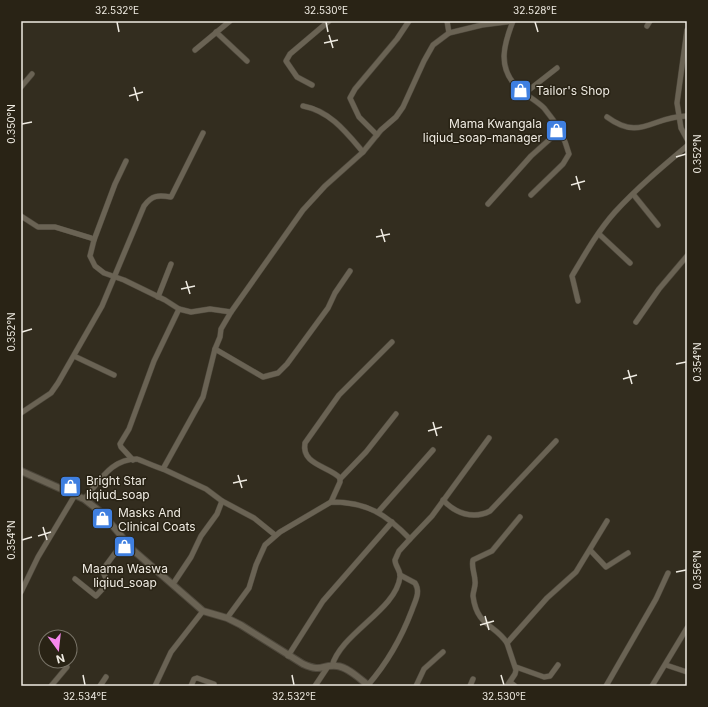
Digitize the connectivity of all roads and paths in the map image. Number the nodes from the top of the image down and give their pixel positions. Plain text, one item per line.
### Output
1 (230, 21) edge
2 (328, 21) edge
3 (409, 21) edge
4 (447, 21) edge
5 (513, 21) edge
6 (687, 30) edge
7 (216, 32) junction
8 (449, 32) junction
9 (195, 50) dead end
10 (247, 62) dead end
11 (557, 68) dead end
12 (32, 74) dead end
13 (312, 85) dead end
14 (21, 87) edge
15 (525, 93) junction
16 (303, 106) dead end
17 (678, 116) junction
18 (687, 116) edge
19 (607, 117) dead end
20 (559, 132) junction
21 (203, 133) dead end
22 (377, 135) junction
23 (687, 139) edge
24 (687, 146) edge
25 (363, 152) junction
26 (126, 161) dead end
27 (633, 194) junction
28 (531, 195) dead end
29 (488, 204) dead end
30 (21, 216) edge
31 (658, 225) dead end
32 (599, 234) junction
33 (94, 240) junction
34 (687, 256) edge
35 (630, 263) dead end
36 (171, 264) dead end
37 (350, 271) dead end
38 (115, 277) junction
39 (158, 297) junction
40 (578, 301) dead end
41 (179, 309) junction
42 (231, 312) junction
43 (636, 322) dead end
44 (392, 342) dead end
45 (215, 349) junction
46 (74, 356) junction
47 (114, 375) dead end
48 (21, 413) edge
49 (396, 414) dead end
50 (489, 438) dead end
51 (556, 441) dead end
52 (433, 450) dead end
53 (133, 460) junction
54 (163, 469) junction
55 (21, 471) edge
56 (340, 479) junction
57 (74, 495) junction
58 (84, 499) junction
59 (443, 500) junction
60 (222, 501) junction
61 (331, 502) junction
62 (379, 511) junction
63 (520, 517) dead end
64 (607, 521) dead end
65 (392, 522) junction
66 (275, 535) junction
67 (410, 539) junction
68 (124, 542) junction
69 (590, 550) junction
70 (628, 553) dead end
71 (668, 573) dead end
72 (400, 576) junction
73 (75, 579) dead end
74 (173, 584) junction
75 (21, 592) edge
76 (203, 611) junction
77 (227, 618) junction
78 (687, 628) edge
79 (507, 643) junction
80 (443, 652) dead end
81 (288, 656) junction
82 (558, 665) dead end
83 (666, 665) junction
84 (329, 667) junction
85 (516, 667) junction
86 (65, 669) edge
87 (687, 672) edge
88 (106, 677) dead end
89 (473, 680) dead end
90 (214, 684) dead end
91 (508, 684) edge
92 (51, 686) edge
93 (100, 686) edge
94 (155, 686) edge
95 (191, 686) edge
96 (315, 686) edge
97 (368, 686) edge
98 (416, 686) edge
99 (470, 686) edge
100 (515, 686) edge
101 (606, 686) edge
102 (652, 686) edge

1 - 7 street
2 - 13 street
3 - 22 street
4 - 8 street
5 - 8 street
5 - 15 street
6 - 17 street
7 - 9 street
7 - 10 street
8 - 22 street
11 - 15 street
12 - 14 street
15 - 20 street
16 - 25 street
17 - 18 street
17 - 19 street
17 - 23 street
20 - 28 street
20 - 29 street
21 - 38 street
22 - 25 street
24 - 27 street
25 - 42 street
26 - 33 street
27 - 31 street
27 - 32 street
30 - 33 street
32 - 35 street
32 - 40 street
33 - 38 street
34 - 43 street
36 - 39 street
37 - 45 street
38 - 39 street
38 - 46 street
39 - 41 street
41 - 42 street
41 - 53 street
42 - 45 street
44 - 56 street
45 - 54 street
46 - 47 street
46 - 48 street
49 - 56 street
50 - 59 street
51 - 59 street
52 - 62 street
53 - 54 street
53 - 58 street
54 - 60 street
55 - 57 street
56 - 61 street
57 - 58 street
57 - 75 street
58 - 68 street
59 - 67 street
60 - 66 street
60 - 74 street
61 - 62 street
61 - 66 street
62 - 65 street
63 - 79 street
64 - 69 street
65 - 67 street
65 - 81 street
66 - 77 street
67 - 72 street
68 - 73 street
68 - 74 street
69 - 70 street
69 - 79 street
71 - 101 street
72 - 84 street
72 - 97 street
74 - 76 street
76 - 77 street
76 - 94 street
77 - 81 street
78 - 83 street
79 - 85 street
80 - 98 street
81 - 84 street
82 - 85 street
83 - 87 street
83 - 102 street
84 - 96 street
84 - 97 street
85 - 91 street
86 - 92 street
88 - 93 street
89 - 99 street
90 - 95 street
91 - 100 street

